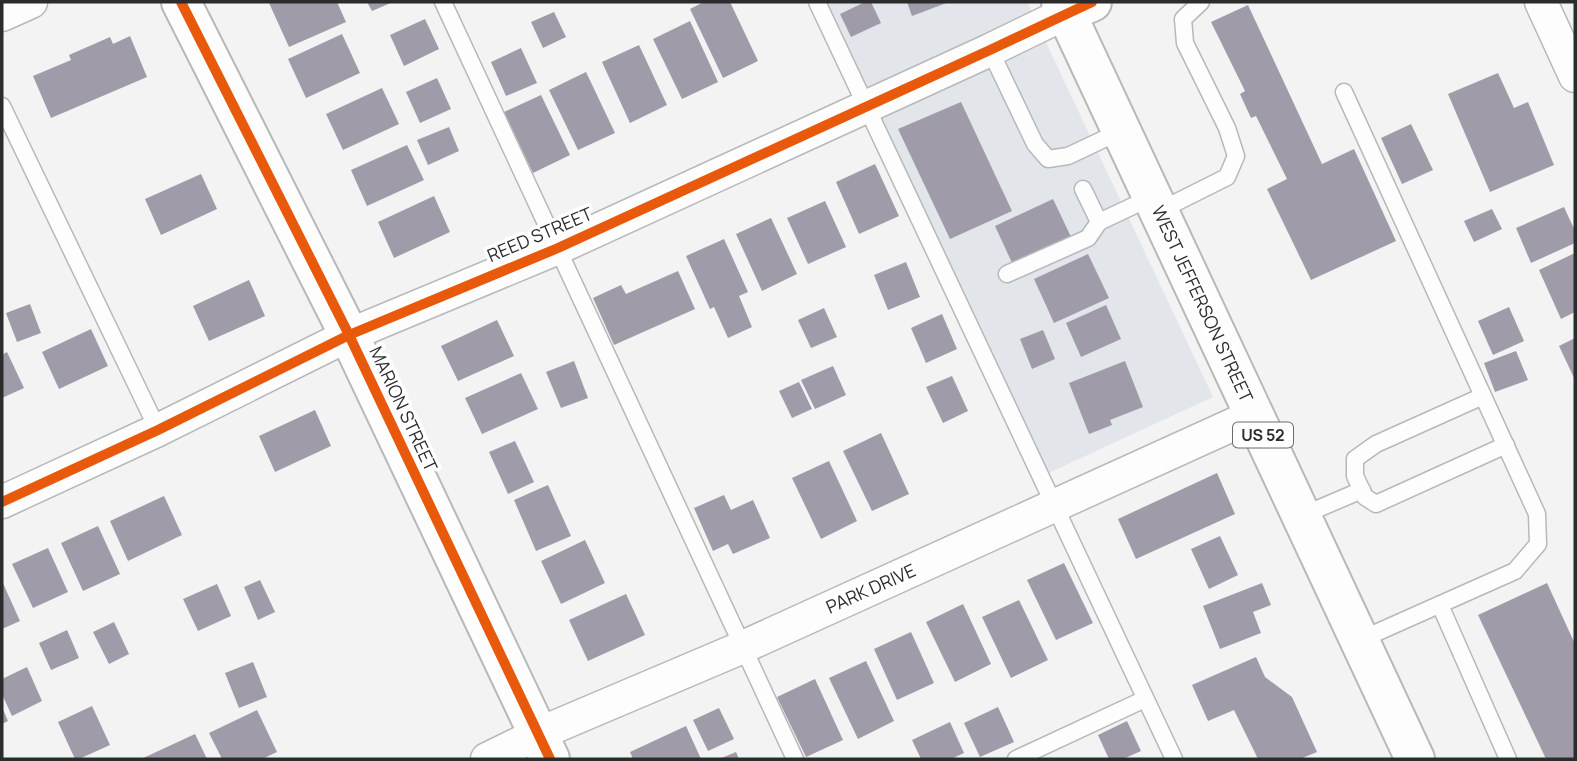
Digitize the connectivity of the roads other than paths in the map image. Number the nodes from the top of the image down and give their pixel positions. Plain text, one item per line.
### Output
1 (32, 2) edge
2 (181, 2) edge
3 (443, 2) edge
4 (817, 2) edge
5 (1201, 2) edge
6 (1541, 2) edge
7 (1073, 6) edge
8 (2, 15) edge
9 (990, 50) junction
10 (1575, 76) edge
11 (1343, 92) dead end
12 (2, 106) edge
13 (866, 107) junction
14 (1121, 131) junction
15 (1083, 189) dead end
16 (1155, 204) junction
17 (1099, 222) junction
18 (558, 248) junction
19 (1007, 274) dead end
20 (349, 335) junction
21 (1483, 396) junction
22 (1254, 415) junction
23 (158, 430) junction
24 (1506, 445) junction
25 (1362, 489) junction
26 (2, 502) edge
27 (1055, 505) junction
28 (1301, 516) junction
29 (1440, 605) junction
30 (1360, 640) junction
31 (743, 647) junction
32 (1145, 699) junction
33 (544, 747) edge
34 (487, 759) edge
35 (795, 759) edge
36 (1016, 759) edge
37 (1174, 759) edge
38 (1415, 759) edge
39 (1508, 759) edge

1 - 8 street
2 - 20 main road, MARION STREET
3 - 18 lane
4 - 13 lane
5 - 16 lane
6 - 10 street
7 - 9 street, REED STREET
7 - 14 main road, WEST JEFFERSON STREET / US 52
9 - 13 street, REED STREET
9 - 14 lane
11 - 21 lane
12 - 23 lane
13 - 18 street, REED STREET
13 - 27 lane
14 - 16 main road, WEST JEFFERSON STREET / US 52
15 - 17 lane
16 - 17 lane
16 - 22 main road, WEST JEFFERSON STREET / US 52
17 - 19 lane
18 - 20 street, REED STREET
18 - 31 lane
20 - 23 street, REED STREET
20 - 33 main road, MARION STREET
21 - 24 lane
21 - 25 lane
22 - 27 street, PARK DRIVE
22 - 28 main road, WEST JEFFERSON STREET / US 52
23 - 26 street, REED STREET
24 - 25 lane
24 - 29 lane
25 - 28 lane
27 - 31 street, PARK DRIVE
27 - 32 lane
28 - 30 main road, WEST JEFFERSON STREET / US 52
29 - 30 lane
29 - 39 lane
30 - 38 main road, WEST JEFFERSON STREET / US 52
31 - 33 street, PARK DRIVE
31 - 35 lane
32 - 36 lane
32 - 37 lane
33 - 34 street, PARK DRIVE

